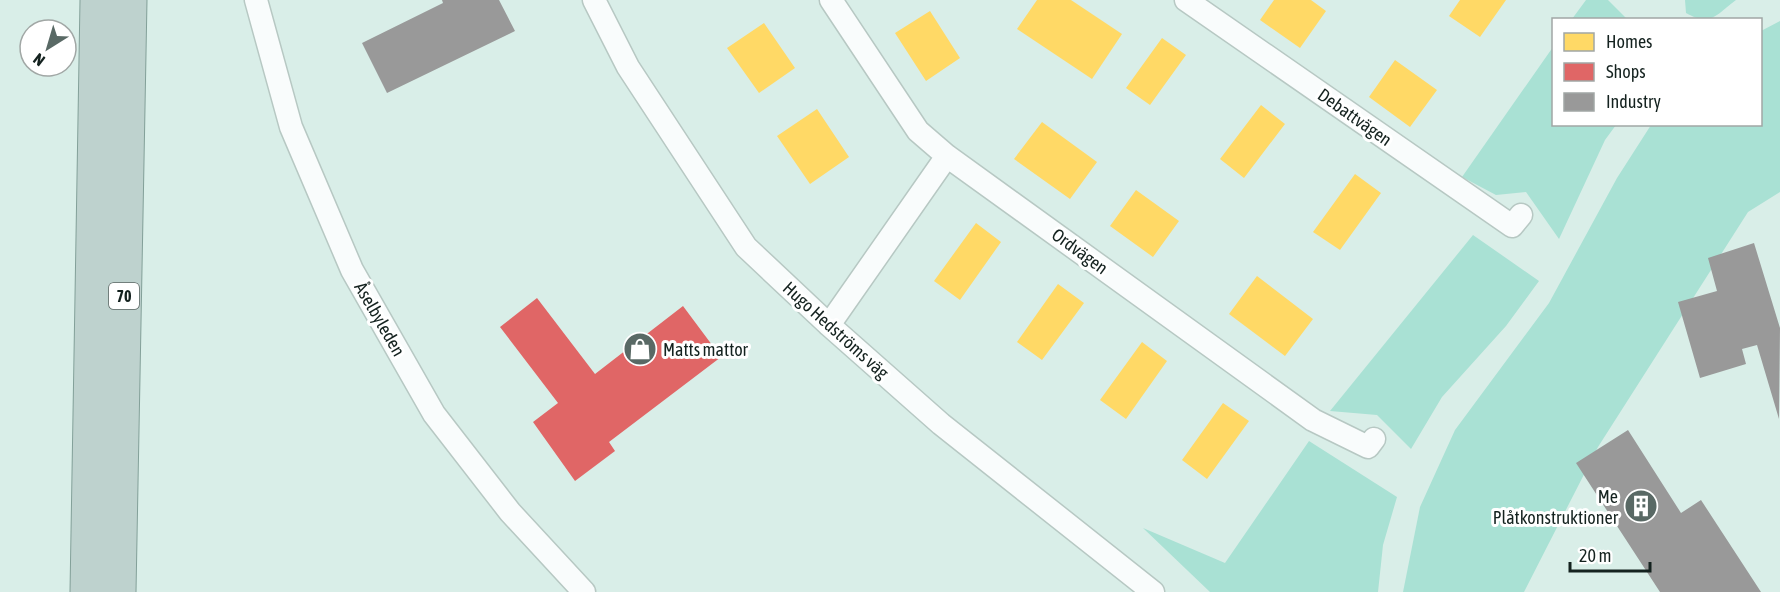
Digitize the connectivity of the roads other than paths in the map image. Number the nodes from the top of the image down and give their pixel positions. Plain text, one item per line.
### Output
1 (97, 0) edge
2 (130, 0) edge
3 (256, 0) edge
4 (594, 0) edge
5 (831, 0) edge
6 (1186, 0) edge
7 (947, 156) junction
8 (1521, 215) dead end
9 (828, 325) junction
10 (1374, 439) dead end
11 (87, 592) edge
12 (119, 592) edge
13 (584, 592) edge
14 (1153, 592) edge

1 - 11 highway, 70
2 - 12 highway, 70
3 - 13 street, Åselbyleden
4 - 9 street, Hugo Hedströms väg
5 - 7 street, Ordvägen
6 - 8 street, Debattvägen
7 - 9 street
7 - 10 street, Ordvägen
9 - 14 street, Hugo Hedströms väg

